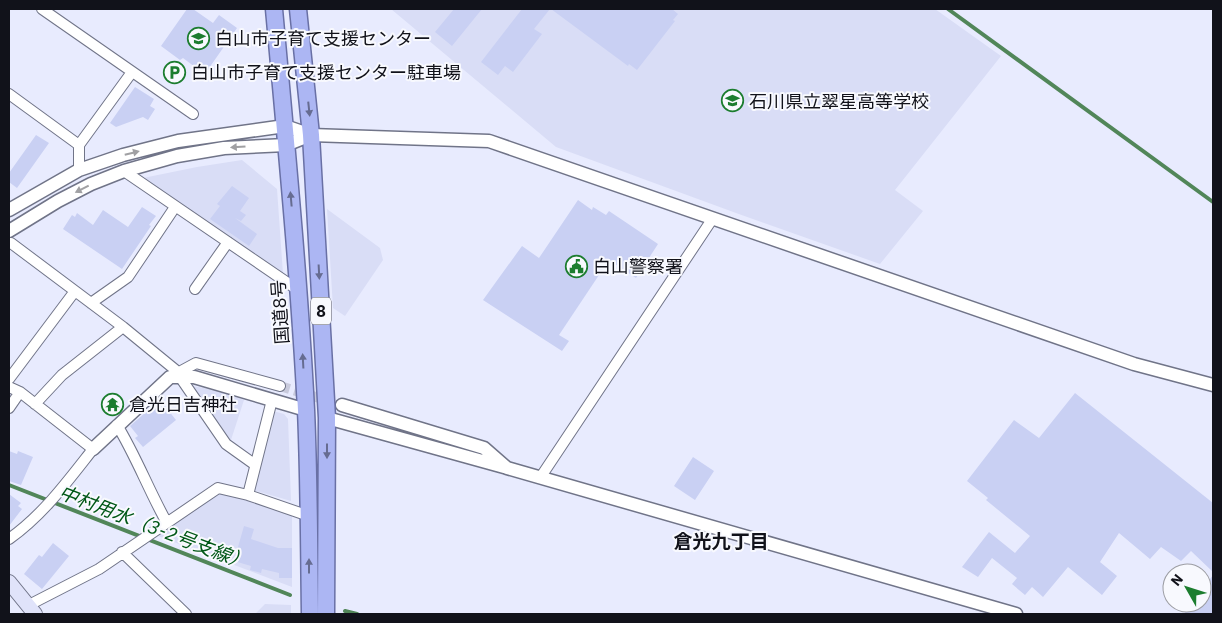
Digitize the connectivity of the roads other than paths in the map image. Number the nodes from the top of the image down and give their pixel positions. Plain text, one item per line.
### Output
1 (42, 9) edge
2 (274, 9) edge
3 (298, 9) edge
4 (132, 72) junction
5 (9, 94) edge
6 (193, 114) dead end
7 (285, 126) junction
8 (311, 135) junction
9 (79, 145) junction
10 (286, 145) junction
11 (79, 170) junction
12 (124, 171) junction
13 (175, 207) junction
14 (9, 210) edge
15 (713, 218) junction
16 (10, 237) edge
17 (228, 242) junction
18 (194, 289) dead end
19 (298, 290) junction
20 (75, 291) junction
21 (91, 303) junction
22 (123, 327) junction
23 (176, 375) junction
24 (9, 379) edge
25 (1213, 385) edge
26 (280, 386) tunnel mouth
27 (9, 388) edge
28 (20, 392) junction
29 (272, 400) junction
30 (35, 404) junction
31 (342, 405) tunnel mouth
32 (9, 408) edge
33 (306, 410) junction
34 (327, 418) junction
35 (117, 425) junction
36 (93, 449) junction
37 (254, 464) junction
38 (506, 468) junction
39 (540, 478) junction
40 (248, 495) junction
41 (309, 516) junction
42 (167, 523) junction
43 (9, 539) edge
44 (122, 552) junction
45 (9, 582) edge
46 (32, 610) edge
47 (186, 614) edge
48 (310, 614) edge
49 (326, 614) edge
50 (1016, 614) edge

1 - 4 street
2 - 7 highway, 国道8号 / 8
3 -> 8 highway, 8
4 - 6 street
4 - 9 street
5 - 9 street
7 - 8 street
7 - 10 highway, 国道8号 / 8
11 -> 7 street
8 - 10 street
8 - 15 street
8 -> 34 highway, 8
9 - 11 street
10 -> 12 street
19 -> 10 highway, 国道8号 / 8
11 - 14 street
12 - 13 street
12 -> 16 street
13 - 17 street
13 - 21 street
15 - 25 street
15 - 39 street
16 - 20 street
17 - 18 street
17 - 19 street
33 -> 19 highway, 国道8号 / 8
20 - 21 street
20 - 24 street
21 - 22 street
22 - 23 street
22 - 30 street
23 - 26 street
23 - 29 street
23 - 35 street
23 - 37 street
27 - 28 street
28 - 30 street
28 - 32 street
29 - 33 street
29 - 37 street
30 - 36 street
31 - 38 street
33 - 41 highway, 国道8号 / 8
34 - 38 street
34 -> 49 highway, 8
35 - 36 street
35 - 42 street
36 - 43 street
37 - 40 street
38 - 39 street
39 - 50 street
40 - 41 street
40 - 42 street
48 -> 41 highway, 国道8号 / 8
42 - 44 street
44 - 46 street
44 - 47 street
45 - 46 main road

